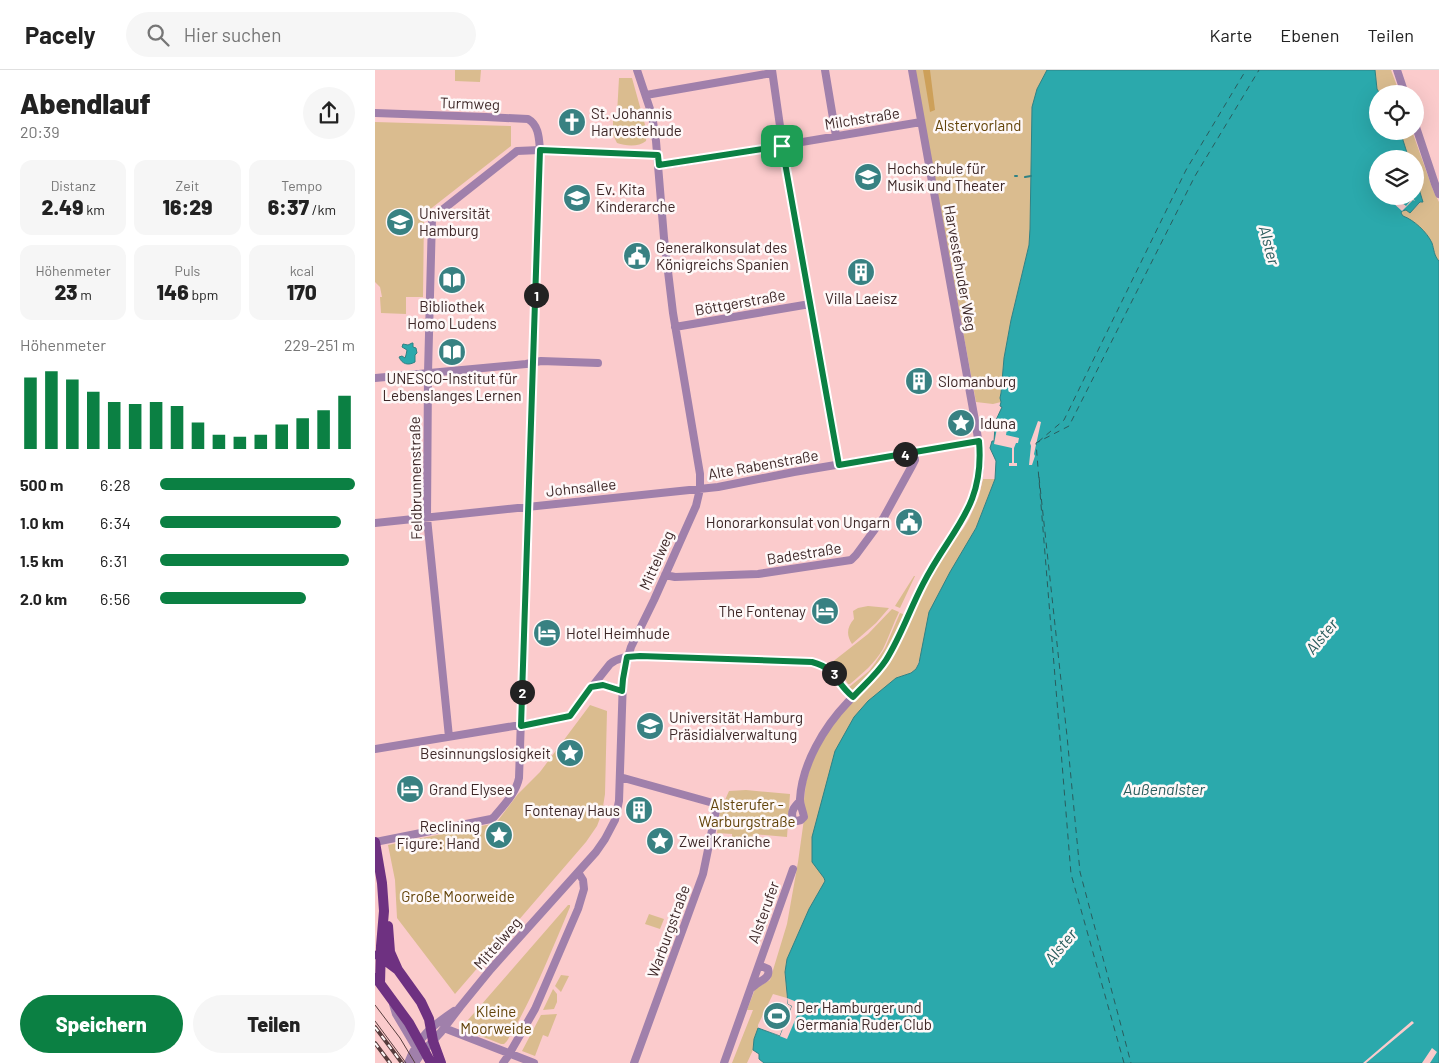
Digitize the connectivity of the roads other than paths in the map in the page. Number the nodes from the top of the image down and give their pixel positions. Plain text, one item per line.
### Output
1 (637, 70) edge
2 (825, 70) edge
3 (912, 70) edge
4 (1397, 70) edge
5 (772, 71) edge
6 (1402, 85) edge
7 (646, 96) junction
8 (375, 113) edge
9 (921, 122) junction
10 (836, 136) junction
11 (1420, 140) edge
12 (782, 146) junction
13 (540, 150) junction
14 (658, 155) junction
15 (659, 165) junction
16 (1439, 194) edge
17 (810, 304) junction
18 (675, 326) junction
19 (533, 363) junction
20 (599, 363) dead end
21 (428, 373) junction
22 (375, 378) edge
23 (979, 441) junction
24 (915, 452) junction
25 (839, 465) junction
26 (700, 489) junction
27 (529, 506) junction
28 (427, 518) junction
29 (375, 524) edge
30 (665, 574) junction
31 (627, 657) junction
32 (591, 687) junction
33 (622, 691) junction
34 (853, 697) junction
35 (521, 726) junction
36 (449, 737) junction
37 (375, 749) edge
38 (620, 777) junction
39 (800, 801) dead end
40 (375, 842) edge
41 (793, 869) dead end
42 (578, 872) junction
43 (384, 911) junction
44 (378, 954) edge
45 (759, 965) junction
46 (398, 970) junction
47 (377, 979) edge
48 (751, 989) junction
49 (460, 1007) junction
50 (431, 1028) junction
51 (444, 1028) junction
52 (433, 1041) junction
53 (420, 1045) junction
54 (509, 1054) junction
55 (408, 1063) edge
56 (415, 1063) edge
57 (431, 1063) edge
58 (441, 1063) edge
59 (503, 1063) edge
60 (534, 1063) edge
61 (634, 1063) edge
62 (723, 1063) edge

1 - 7 street, Mittelweg
2 - 10 street
3 - 9 street, Harvestehuder Weg
4 - 6 street
5 - 7 street
5 - 12 street
7 - 14 street, Mittelweg
8 - 13 street, Turmweg
9 - 10 street, Milchstraße
9 - 23 street, Harvestehuder Weg
10 - 12 street, Milchstraße
11 - 16 street
12 - 15 street, Milchstraße
12 - 17 street
13 - 14 street
13 - 19 street, Turmweg
13 - 21 street, Feldbrunnenstraße
14 - 15 street, Mittelweg
15 - 18 street, Mittelweg
17 - 18 street, Böttgerstraße
17 - 25 street
18 - 26 street, Mittelweg
19 - 20 street
19 - 21 street
19 - 27 street, Turmweg
21 - 22 street
21 - 28 street, Feldbrunnenstraße
23 - 24 street, Alte Rabenstraße
23 - 34 street
24 - 25 street, Alte Rabenstraße
24 - 30 street, Badestraße
25 - 26 street, Alte Rabenstraße
26 - 27 street, Johnsallee
26 - 30 street, Mittelweg
27 - 28 street, Johnsallee
27 - 35 street, Turmweg
28 - 29 street, Johnsallee
28 - 36 street, Feldbrunnenstraße
30 - 31 street, Mittelweg
31 - 32 street
31 - 33 street, Mittelweg
31 - 34 street
32 - 33 street
32 - 35 street
33 - 38 street, Mittelweg
34 - 39 street
35 - 36 street
35 - 40 street, Turmweg
36 - 37 street
38 - 42 street, Mittelweg
38 - 61 street, Warburgstraße
40 - 43 main road
41 - 45 street, Alsterufer
42 - 49 street, Mittelweg
42 - 54 street
43 - 44 main road
43 - 46 main road
44 - 46 main road
44 - 47 main road
45 - 48 street, Alsterufer
45 - 48 street, Alsterufer
46 - 50 main road
47 - 53 main road
48 - 62 street, Alsterufer
49 - 50 street, Mittelweg
49 - 51 street, Mittelweg
50 - 52 main road
50 - 53 street, Mittelweg
51 - 52 street, Mittelweg
51 - 54 street
52 - 53 street, Mittelweg
52 - 58 main road
53 - 55 street
53 - 56 street
53 - 57 main road
54 - 59 street
54 - 60 street

